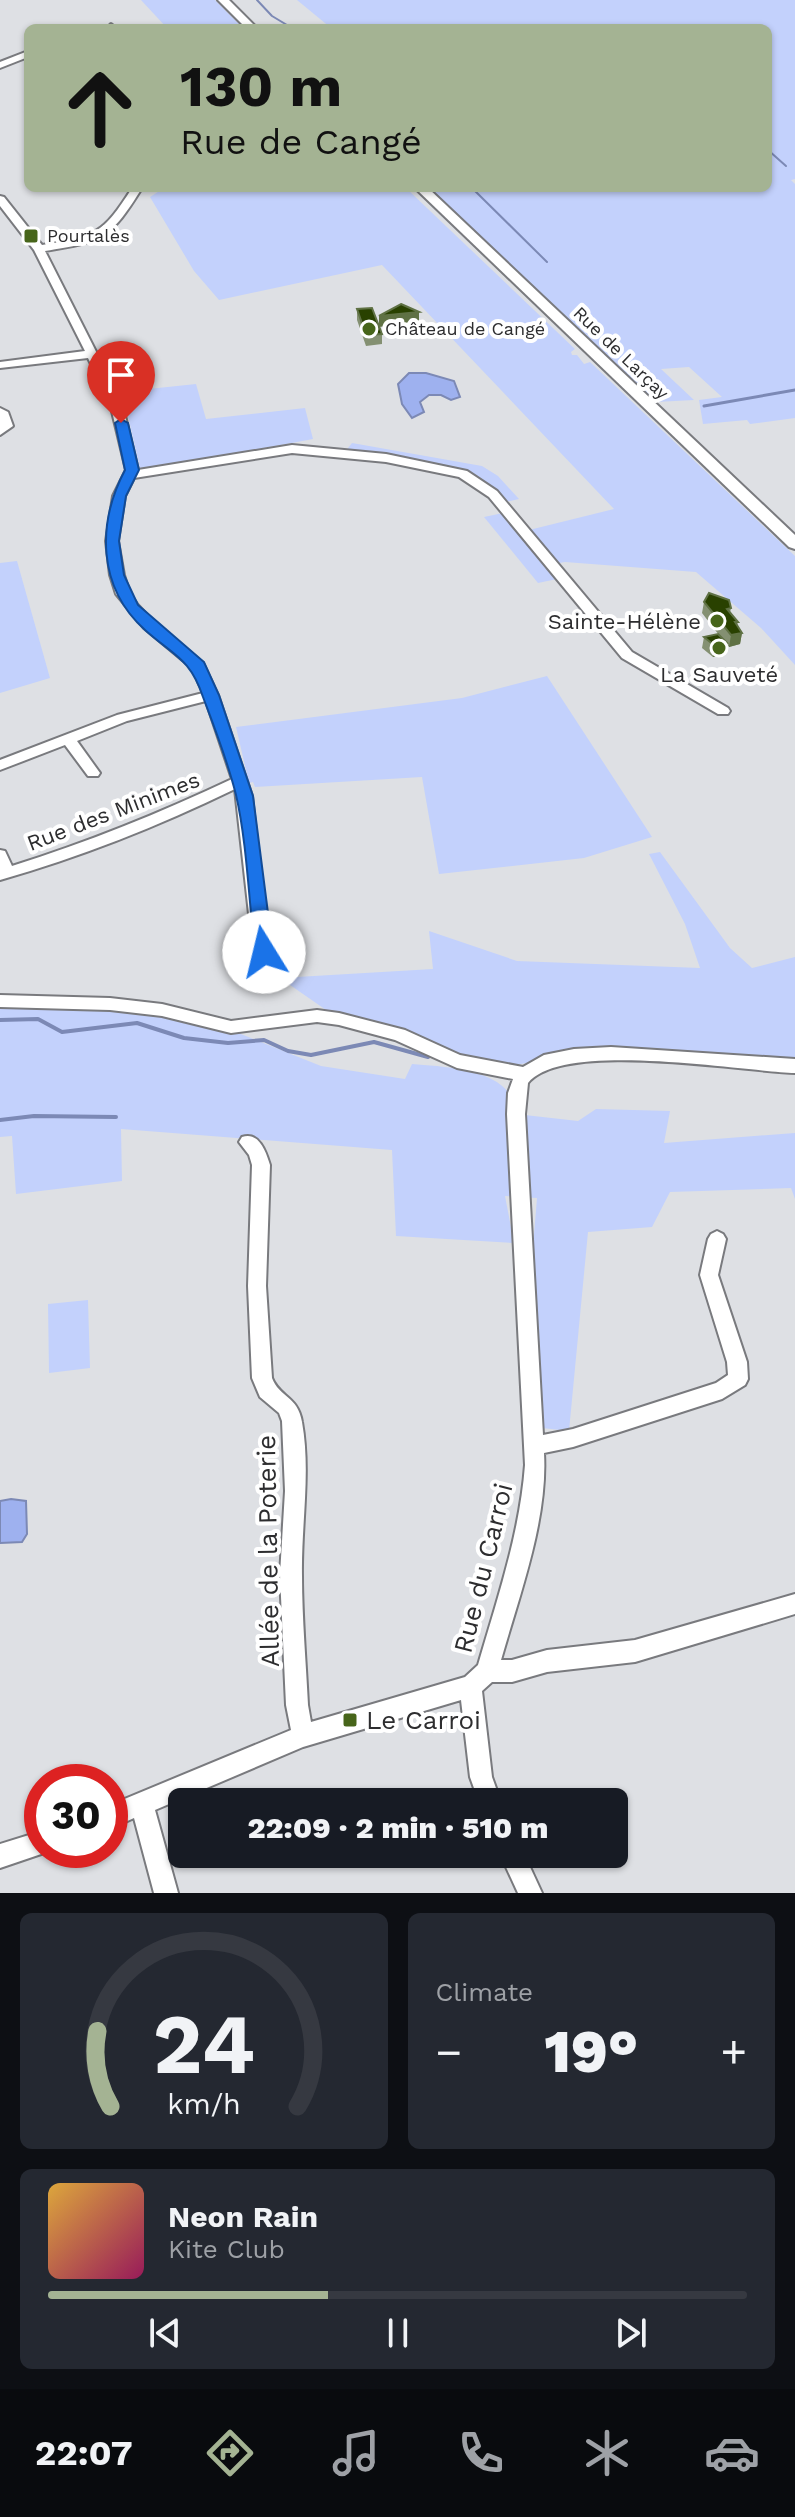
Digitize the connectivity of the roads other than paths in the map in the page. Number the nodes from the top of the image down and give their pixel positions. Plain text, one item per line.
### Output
1 (223, 0) edge
2 (248, 24) edge
3 (24, 56) edge
4 (0, 65) edge
5 (132, 192) edge
6 (425, 192) edge
7 (0, 199) edge
8 (14, 217) junction
9 (0, 219) edge
10 (39, 249) junction
11 (90, 354) junction
12 (0, 365) edge
13 (0, 412) edge
14 (0, 431) edge
15 (132, 475) junction
16 (795, 544) edge
17 (211, 695) junction
18 (723, 711) dead end
19 (69, 740) junction
20 (0, 765) edge
21 (93, 773) dead end
22 (238, 782) junction
23 (0, 855) edge
24 (4, 874) edge
25 (268, 962) dead end
26 (0, 1001) edge
27 (795, 1066) edge
28 (524, 1074) junction
29 (248, 1142) dead end
30 (717, 1239) dead end
31 (534, 1446) junction
32 (795, 1604) edge
33 (487, 1671) junction
34 (470, 1686) junction
35 (303, 1736) junction
36 (486, 1788) edge
37 (142, 1804) junction
38 (128, 1810) edge
39 (24, 1849) edge
40 (0, 1856) edge
41 (518, 1868) edge
42 (166, 1893) edge
43 (530, 1893) edge

1 - 2 main road
3 - 4 street
5 - 10 street
6 - 16 main road, Rue de Larçay
7 - 8 street
8 - 9 street
8 - 10 street
10 - 11 street
11 - 12 street
11 - 15 street
13 - 14 street
15 - 17 street
15 - 18 street
17 - 19 street
17 - 22 street
19 - 20 street
19 - 21 street
22 - 24 street, Rue des Minimes
22 - 25 street
23 - 24 street
26 - 28 street
27 - 28 street
28 - 31 street, Rue du Carroi
29 - 35 street, Allée de la Poterie
30 - 31 street
31 - 33 street, Rue du Carroi
32 - 33 street
33 - 34 street, Rue du Carroi
34 - 35 street, Rue du Carroi
34 - 36 street
35 - 37 street, Rue du Carroi
37 - 38 street, Rue du Carroi
37 - 42 street
39 - 40 street
41 - 43 street

